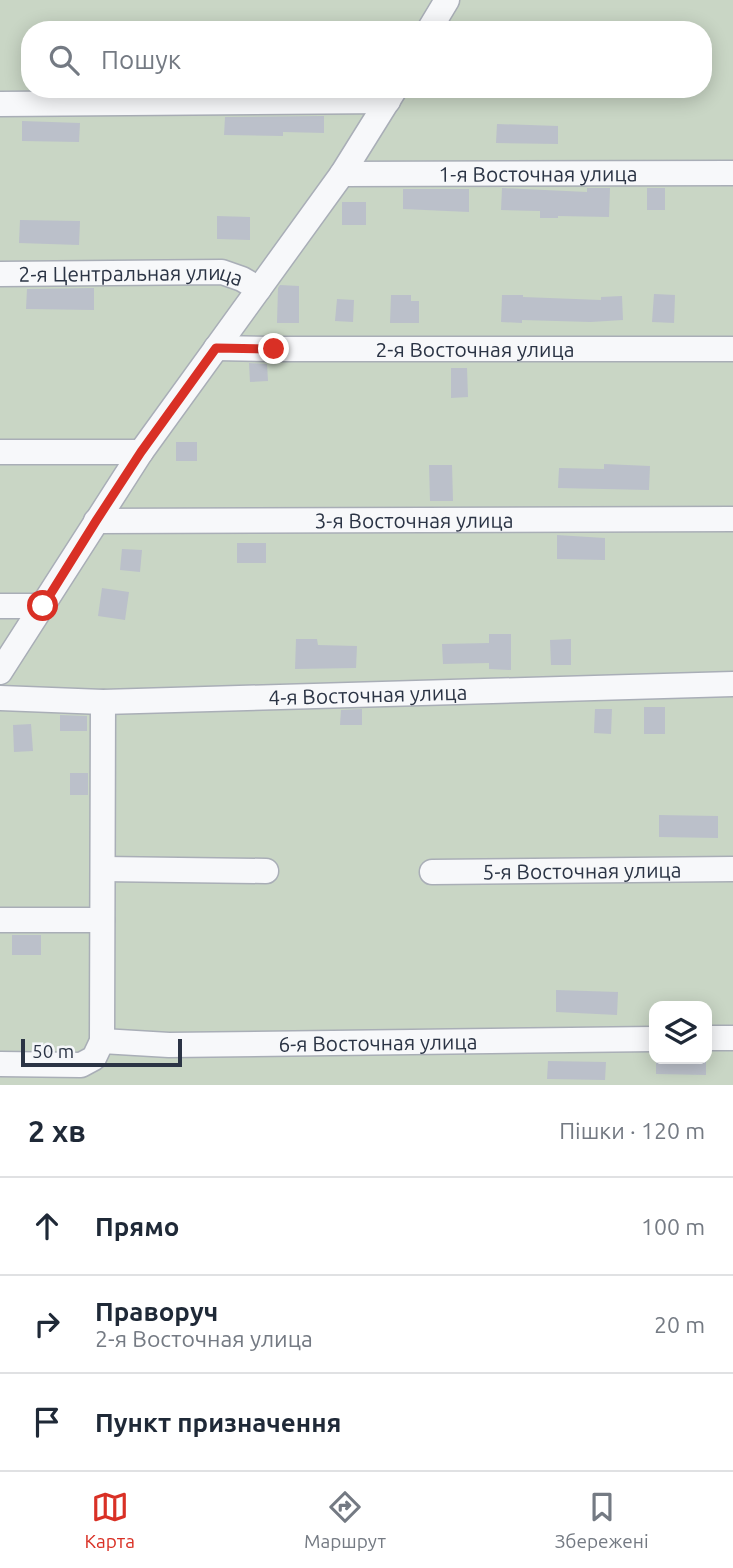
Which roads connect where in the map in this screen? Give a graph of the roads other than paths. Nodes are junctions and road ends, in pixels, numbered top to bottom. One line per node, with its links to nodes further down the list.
1 (447, 0): 2 (street)
2 (434, 21)
3 (261, 98): 5 (street)
4 (389, 98): 7 (street)
5 (0, 104)
6 (733, 173): 7 (street, 1-я Восточная улица)
7 (342, 174): 9 (street)
8 (0, 274): 9 (street, 2-я Центральная улица)
9 (259, 289): 10 (street)
10 (216, 348): 11 (street, 2-я Восточная улица); 13 (street)
11 (733, 349)
12 (0, 452): 13 (street)
13 (141, 452): 15 (street)
14 (733, 519): 15 (street, 3-я Восточная улица)
15 (96, 521): 17 (street)
16 (0, 606): 17 (street)
17 (43, 606): 18 (street)
18 (0, 672)
19 (733, 684): 21 (street, 4-я Восточная улица)
20 (0, 698): 21 (street, 4-я Восточная улица)
21 (103, 702): 22 (street)
22 (103, 869): 24 (street); 27 (street)
23 (733, 869): 25 (street, 5-я Восточная улица)
24 (266, 871)
25 (432, 872)
26 (0, 920): 27 (street)
27 (102, 920): 31 (street)
28 (712, 1038): 29 (street)
29 (733, 1038)
30 (649, 1039): 31 (street, 6-я Восточная улица)
31 (102, 1041): 32 (street)
32 (0, 1064)

